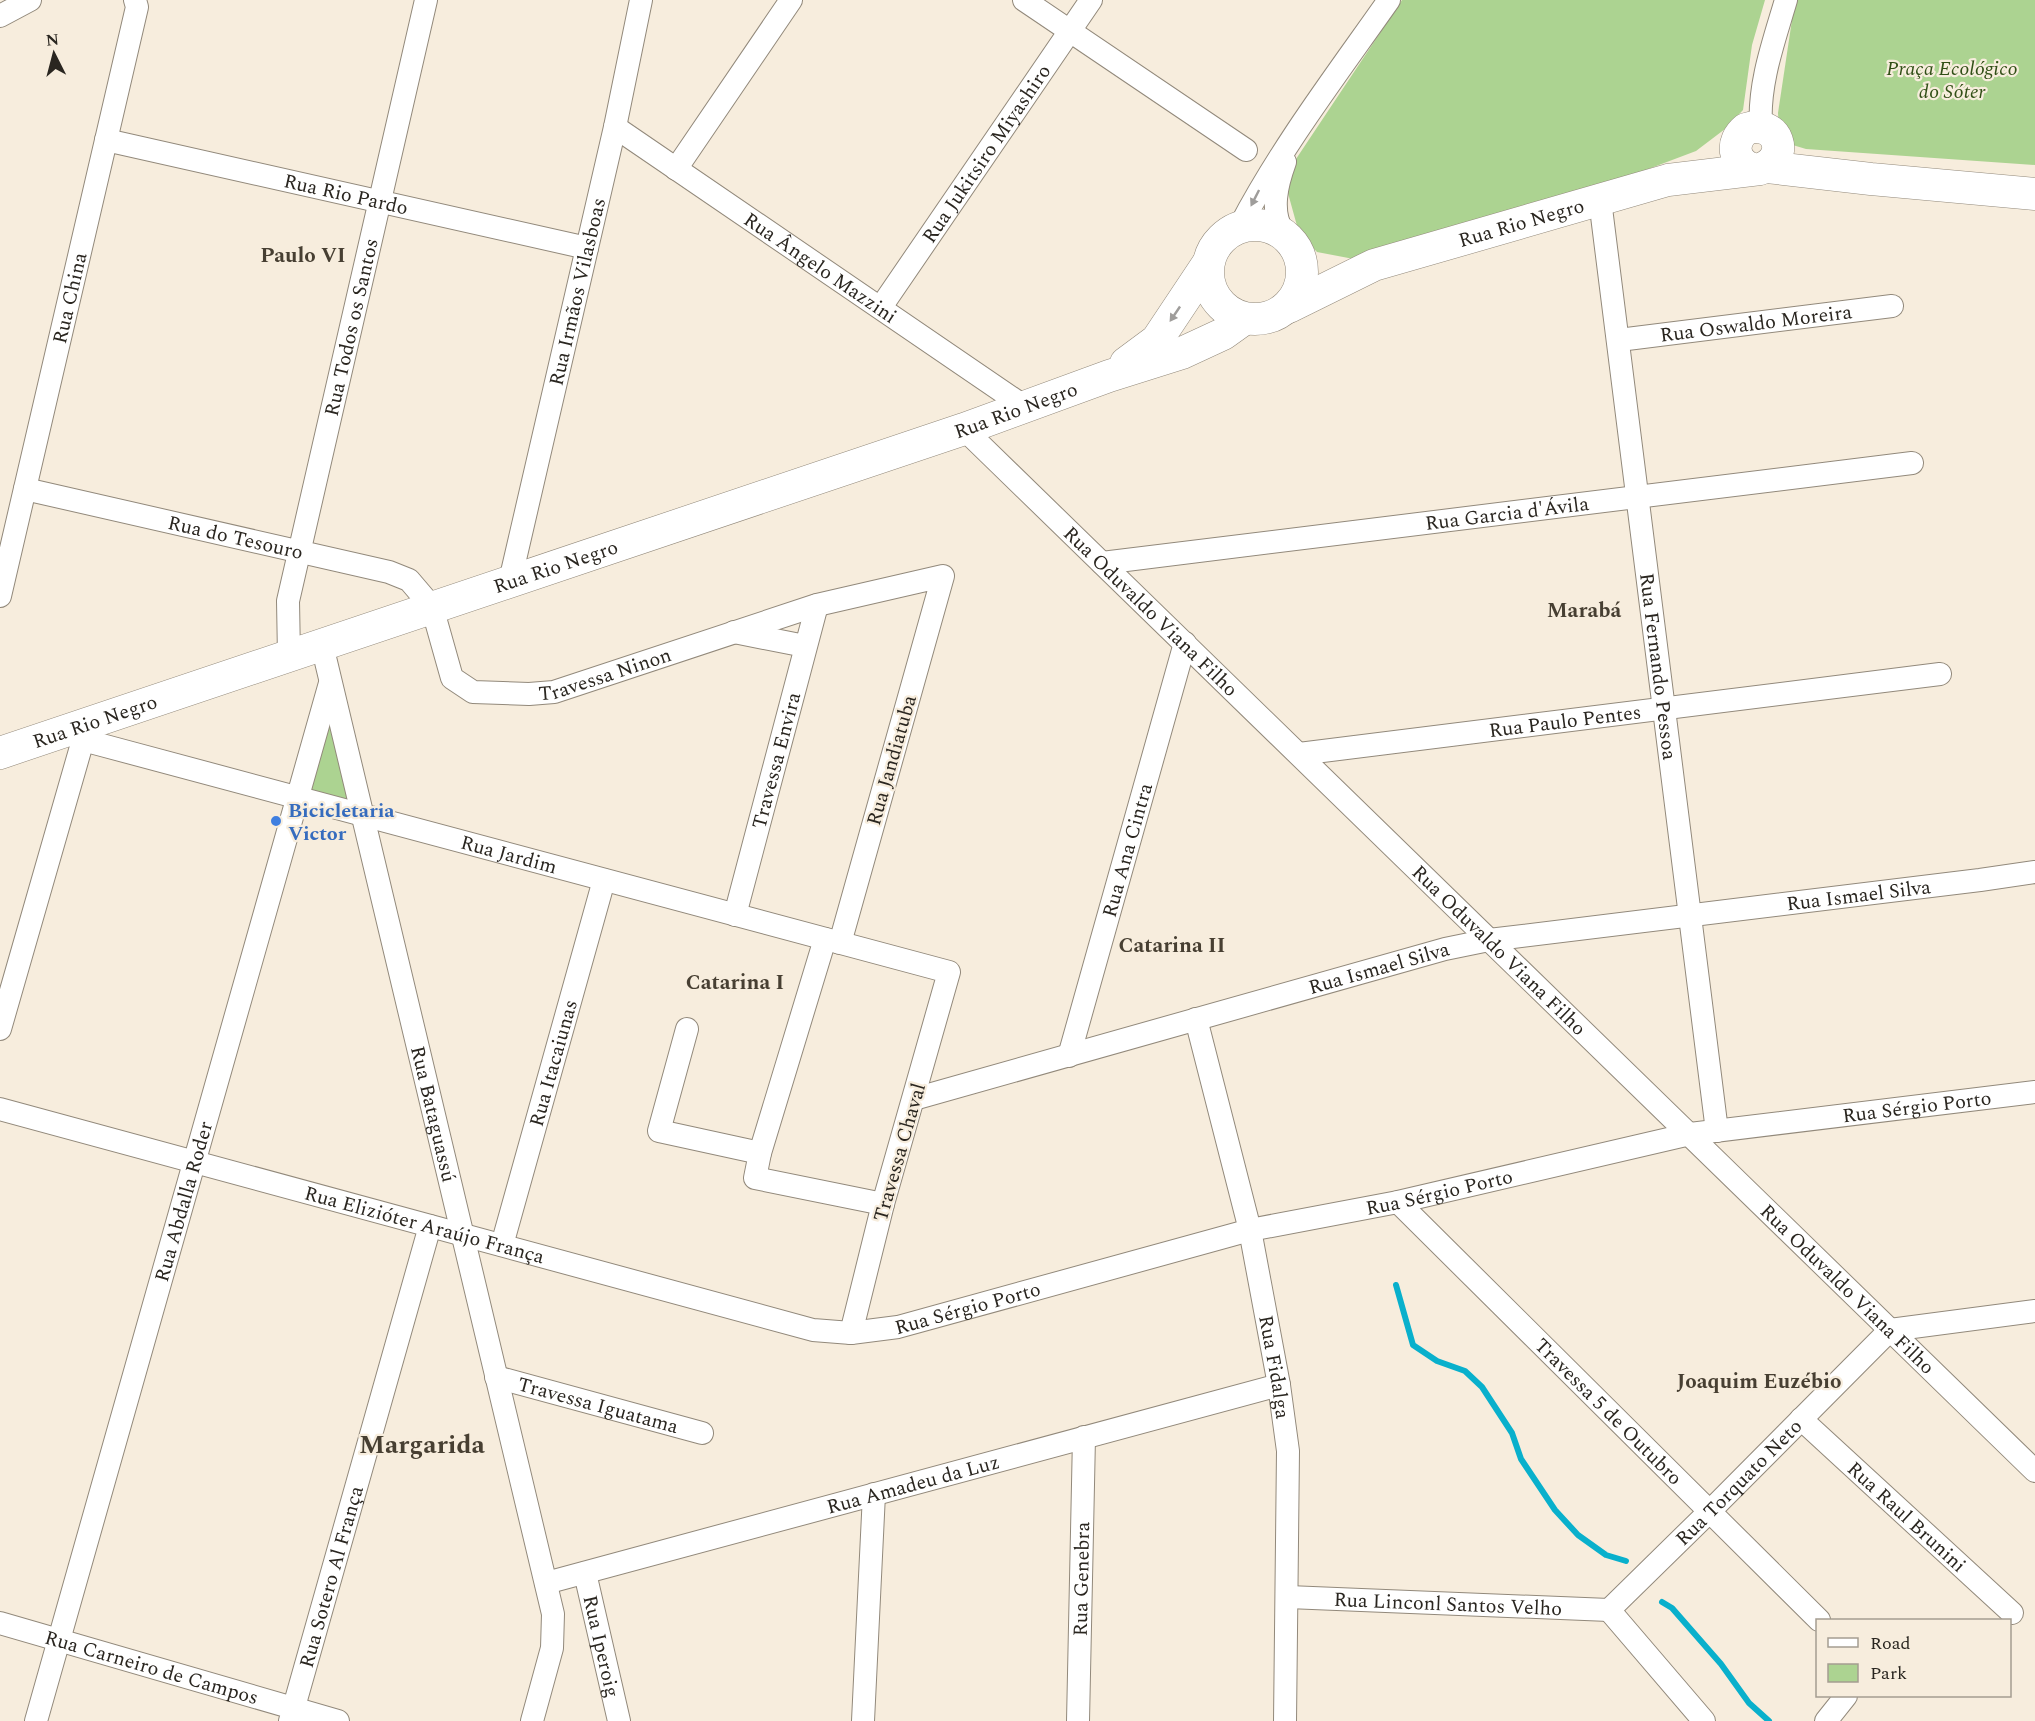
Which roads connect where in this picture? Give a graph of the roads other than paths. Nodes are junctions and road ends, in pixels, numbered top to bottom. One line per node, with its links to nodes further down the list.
1 (30, 0): 10 (street)
2 (135, 0): 14 (street, Rua China)
3 (426, 0): 21 (street, Rua Todos os Santos)
4 (641, 0): 12 (street, Rua Irmãos Vilasboas)
5 (791, 0): 17 (street)
6 (1024, 0): 11 (street)
7 (1091, 0): 11 (street, Rua Jukitsiro Miyashiro)
8 (1389, 0): 13 (street)
9 (1786, 0): 16 (street)
10 (0, 16)
11 (1070, 31): 15 (street); 28 (street, Rua Jukitsiro Miyashiro)
12 (615, 127): 17 (street, Rua Ângelo Mazzini); 24 (street, Rua Irmãos Vilasboas)
13 (1294, 135): 22 (street, one-way to 22); 23 (street)
14 (105, 140): 21 (street, Rua Rio Pardo); 36 (street, Rua China)
15 (1246, 150)
16 (1759, 150): 18 (main road); 19 (main road); 20 (main road, Rua Rio Negro)
17 (676, 169): 28 (street, Rua Ângelo Mazzini)
18 (2035, 175)
19 (2035, 194)
20 (1600, 200): 25 (main road, Rua Rio Negro); 31 (street, Rua Fernando Pessoa)
21 (380, 201): 24 (street, Rua Rio Pardo); 38 (street, Rua Todos os Santos)
22 (1240, 226): 23 (main road); 26 (main road)
23 (1290, 240): 25 (main road, Rua Rio Negro); 29 (main road)
24 (587, 248): 41 (street, Rua Irmãos Vilasboas)
25 (1374, 265): 29 (main road, Rua Rio Negro)
26 (1207, 266): 30 (main road); 32 (main road, Rua Rio Negro, one-way to 32)
27 (1892, 306): 31 (street, Rua Oswaldo Moreira)
28 (881, 307): 33 (street, Rua Ângelo Mazzini)
29 (1289, 307): 30 (main road)
30 (1244, 319): 32 (main road, Rua Rio Negro)
31 (1619, 340): 37 (street, Rua Fernando Pessoa)
32 (1109, 376): 33 (main road, Rua Rio Negro)
33 (1025, 407): 34 (main road, Rua Rio Negro)
34 (964, 429): 39 (street, Rua Oduvaldo Viana Filho); 41 (main road, Rua Rio Negro)
35 (1912, 463): 37 (street, Rua Garcia d'Ávila)
36 (25, 489): 38 (street, Rua do Tesouro); 42 (street, Rua China)
37 (1638, 497): 39 (street, Rua Garcia d'Ávila); 52 (street, Rua Fernando Pessoa)
38 (299, 551): 44 (street, Rua do Tesouro); 49 (street, Rua Todos os Santos)
39 (1102, 563): 46 (street, Rua Oduvaldo Viana Filho)
40 (943, 576): 43 (street, Travessa Ninon); 63 (street, Rua Jandiatuba)
41 (510, 581): 44 (main road, Rua Rio Negro)
42 (0, 596)
43 (817, 605): 45 (street, Travessa Ninon); 48 (street, Travessa Envira)
44 (432, 607): 45 (street, Travessa Ninon); 47 (main road, Rua Rio Negro)
45 (732, 632): 48 (street, Travessa Ninon)
46 (1185, 643): 55 (street, Rua Oduvaldo Viana Filho); 68 (street, Rua Ana Cintra)
47 (322, 645): 49 (main road, Rua Rio Negro); 51 (street, Rua Bataguassú)
48 (805, 646): 60 (street, Travessa Envira)
49 (289, 656): 53 (main road, Rua Rio Negro)
50 (1940, 674): 52 (street, Rua Paulo Pentes)
51 (330, 681): 56 (street, Rua Abdalla Roder); 57 (street, Rua Bataguassú)
52 (1665, 708): 55 (street, Rua Paulo Pentes); 61 (street, Rua Fernando Pessoa)
53 (81, 733): 54 (main road, Rua Rio Negro); 56 (street, Rua Jardim); 66 (street)
54 (0, 753)
55 (1299, 754): 62 (street, Rua Oduvaldo Viana Filho)
56 (297, 798): 57 (street, Rua Jardim); 75 (street, Rua Abdalla Roder)
57 (362, 815): 59 (street, Rua Jardim); 80 (street, Rua Bataguassú)
58 (2035, 872): 61 (street, Rua Ismael Silva)
59 (604, 880): 60 (street, Rua Jardim); 81 (street, Rua Itacaiunas)
60 (735, 915): 63 (street, Rua Jardim)
61 (1690, 915): 62 (street, Rua Ismael Silva); 72 (street, Rua Fernando Pessoa)
62 (1490, 940): 65 (street, Rua Ismael Silva); 73 (street, Rua Oduvaldo Viana Filho)
63 (832, 941): 64 (street, Rua Jardim); 74 (street, Rua Jandiatuba)
64 (949, 972): 70 (street, Travessa Chaval)
65 (1196, 1019): 68 (street, Rua Ismael Silva); 79 (street, Rua Fidalga)
66 (0, 1029)
67 (687, 1029): 74 (street)
68 (1069, 1056): 70 (street, Rua Ismael Silva)
69 (2035, 1092): 72 (street, Rua Sérgio Porto)
70 (914, 1100): 77 (street, Travessa Chaval)
71 (0, 1108): 75 (street, Rua Elizióter Araújo França)
72 (1717, 1131): 73 (street, Rua Sérgio Porto)
73 (1690, 1134): 76 (street, Rua Sérgio Porto); 83 (street, Rua Oduvaldo Viana Filho)
74 (760, 1153): 77 (street, Rua Jandiatuba)
75 (195, 1162): 78 (street, Rua Elizióter Araújo França); 100 (street, Rua Abdalla Roder)
76 (1398, 1202): 79 (street, Rua Sérgio Porto); 92 (street, Travessa 5 de Outubro)
77 (883, 1204): 84 (street, Travessa Chaval)
78 (430, 1226): 80 (street, Rua Elizióter Araújo França); 102 (street, Rua Sotero Al França)
79 (1250, 1230): 84 (street, Rua Sérgio Porto); 86 (street, Rua Fidalga)
80 (462, 1235): 81 (street, Rua Elizióter Araújo França); 85 (street, Rua Bataguassú)
81 (502, 1245): 84 (street, Rua Elizióter Araújo França)
82 (2035, 1311): 83 (street)
83 (1890, 1330): 87 (street, Rua Torquato Neto); 90 (street, Rua Oduvaldo Viana Filho)
84 (851, 1332)
85 (496, 1377): 88 (street, Travessa Iguatama); 94 (street, Rua Bataguassú)
86 (1279, 1385): 89 (street, Rua Amadeu da Luz); 95 (street, Rua Fidalga)
87 (1801, 1419): 92 (street, Rua Torquato Neto); 97 (street, Rua Raul Brunini)
88 (702, 1433)
89 (1084, 1437): 91 (street, Rua Amadeu da Luz); 108 (street, Rua Genebra)
90 (2035, 1470)
91 (874, 1494): 93 (street, Rua Amadeu da Luz); 107 (street)
92 (1710, 1511): 96 (street, Rua Torquato Neto); 98 (street, Travessa 5 de Outubro)
93 (585, 1572): 94 (street, Rua Amadeu da Luz); 106 (street, Rua Iperoig)
94 (546, 1583): 105 (street, Rua Bataguassú)
95 (1288, 1597): 96 (street, Rua Linconl Santos Velho); 109 (street, Rua Fidalga)
96 (1609, 1610): 110 (street)
97 (2012, 1613)
98 (1817, 1619)
99 (0, 1623): 100 (street, Rua Carneiro de Campos)
100 (59, 1640): 102 (street, Rua Carneiro de Campos); 103 (street, Rua Abdalla Roder)
101 (1844, 1697): 111 (street)
102 (293, 1714): 104 (street, Rua Carneiro de Campos)
103 (36, 1721)
104 (338, 1721)
105 (532, 1721)
106 (619, 1721)
107 (863, 1721)
108 (1078, 1721)
109 (1285, 1721)
110 (1704, 1721)
111 (1826, 1721)

